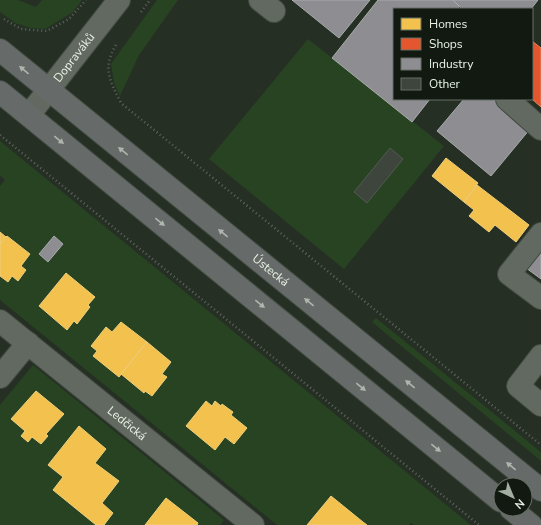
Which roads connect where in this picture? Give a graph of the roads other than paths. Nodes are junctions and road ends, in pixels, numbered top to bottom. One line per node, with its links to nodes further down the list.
1 (119, 0): 3 (street, Dopraváků)
2 (0, 50): 3 (main road, Ústecká, one-way to 2)
3 (48, 90): 6 (street, Dopraváků); 15 (main road, Ústecká, one-way to 3)
4 (0, 92): 6 (main road)
5 (508, 100): 7 (street)
6 (29, 115): 16 (main road, one-way to 16)
7 (541, 129)
8 (541, 234): 9 (street)
9 (541, 298)
10 (0, 321): 11 (street, Ledčická)
11 (28, 343): 13 (street); 18 (street, Ledčická)
12 (541, 356): 14 (street)
13 (0, 377)
14 (541, 405)
15 (541, 490)
16 (493, 494)
17 (521, 517): 19 (main road)
18 (246, 523)
19 (531, 525)

